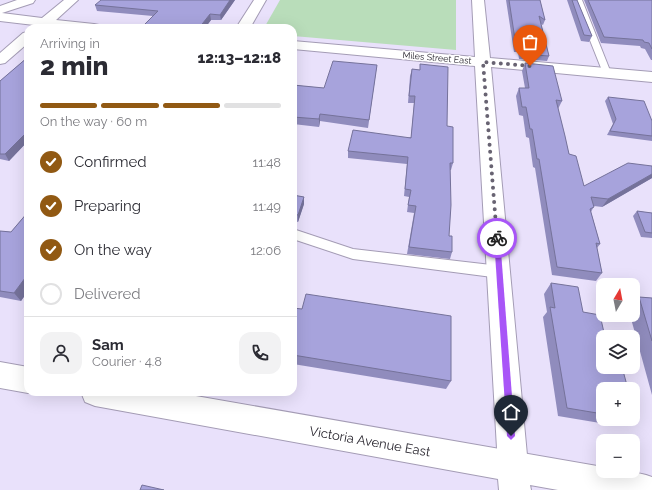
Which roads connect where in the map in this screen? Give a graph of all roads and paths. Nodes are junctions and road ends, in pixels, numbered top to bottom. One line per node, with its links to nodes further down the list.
1 (29, 0): 6 (street)
2 (72, 0): 9 (street)
3 (260, 0): 10 (street)
4 (478, 0): 14 (street)
5 (578, 0): 15 (lane)
6 (0, 10)
7 (0, 18): 8 (street)
8 (31, 24)
9 (43, 24)
10 (245, 24)
11 (24, 39): 13 (street)
12 (297, 45): 14 (street, Miles Street East)
13 (0, 60)
14 (483, 62): 15 (street, Miles Street East); 18 (street)
15 (607, 73): 16 (street, Miles Street East)
16 (652, 77)
17 (297, 235): 18 (lane)
18 (500, 272): 22 (street)
19 (0, 375): 20 (street)
20 (24, 378)
21 (114, 396): 22 (street, Victoria Avenue East)
22 (514, 478): 23 (street, Victoria Avenue East)
23 (645, 490)

